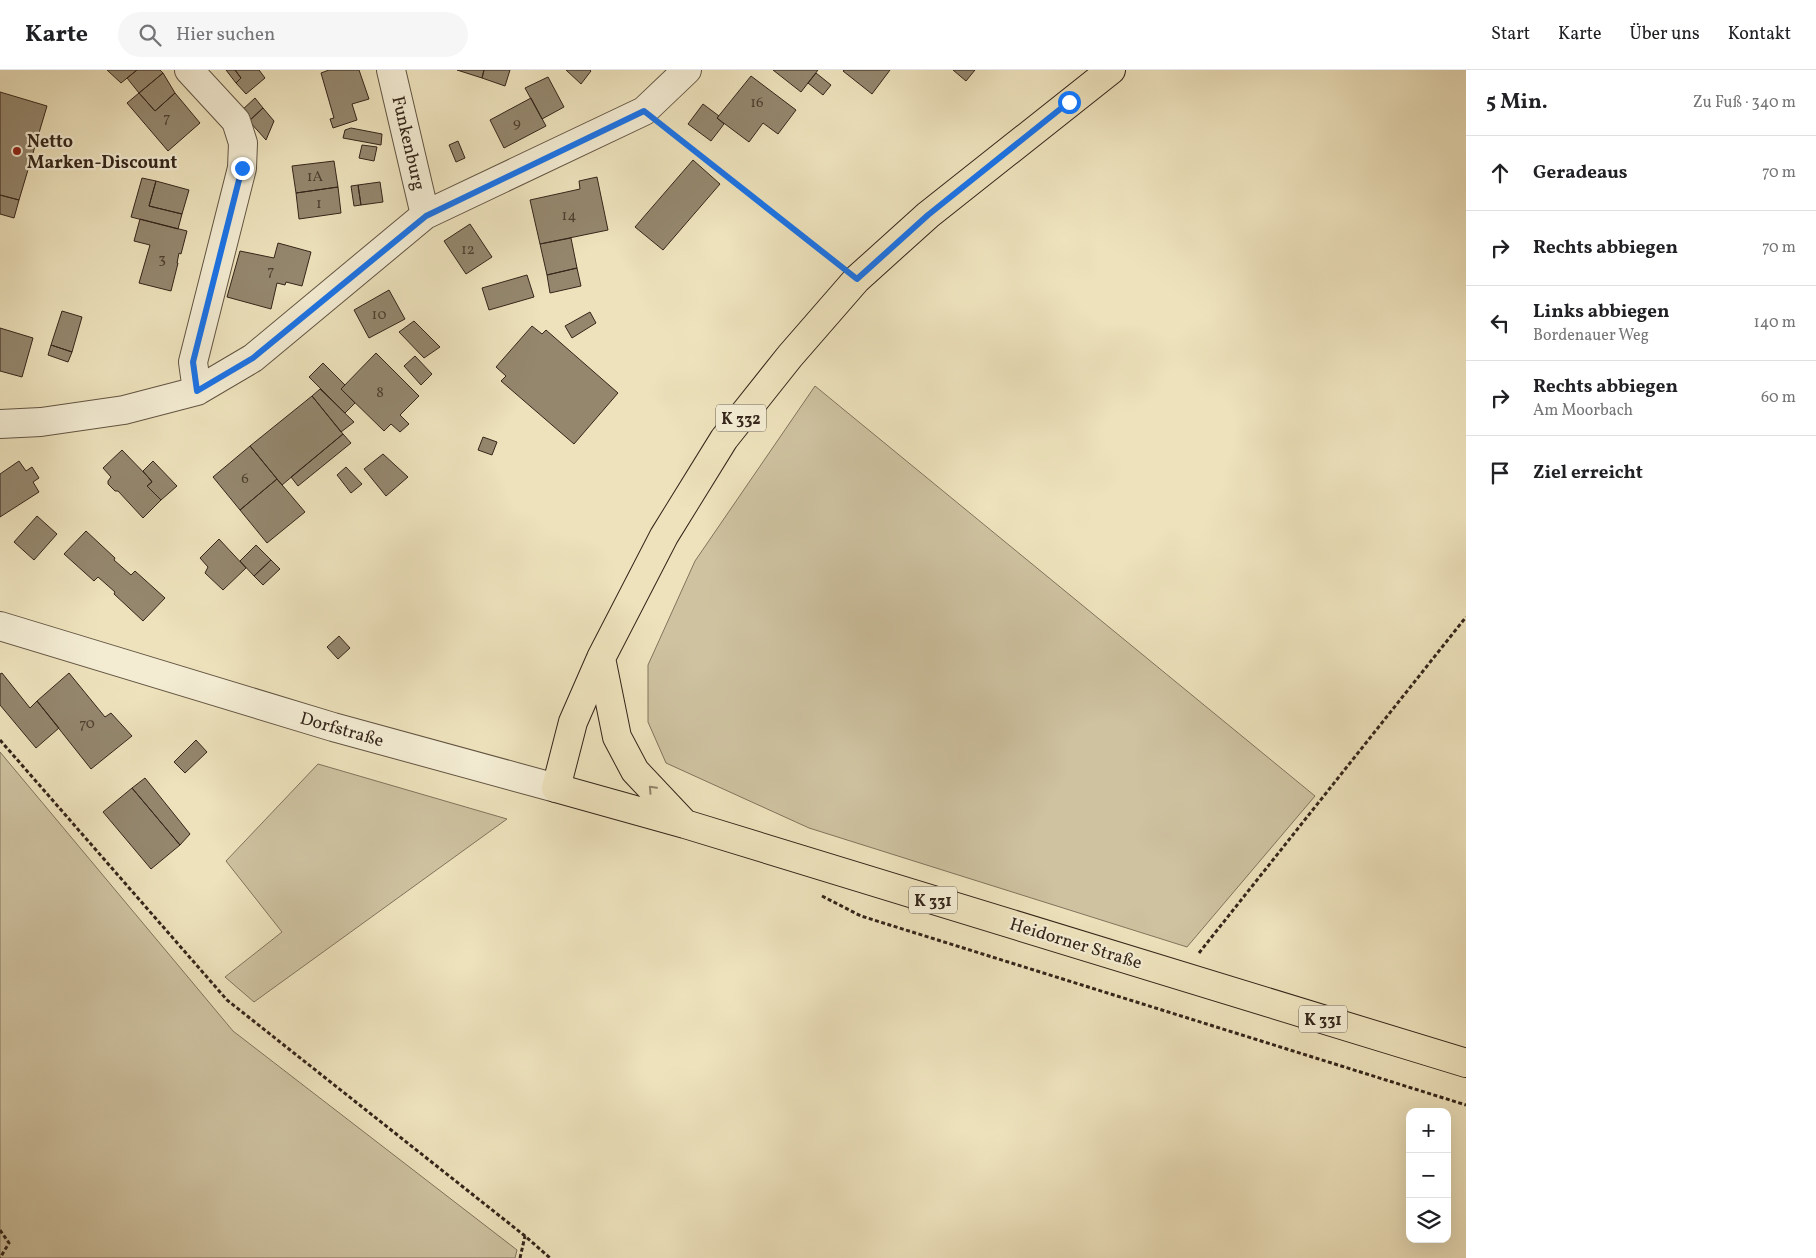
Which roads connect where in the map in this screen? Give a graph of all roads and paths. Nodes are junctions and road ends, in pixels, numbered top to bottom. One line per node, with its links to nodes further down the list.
1 (189, 70): 8 (street)
2 (391, 70): 6 (street, Funkenburg)
3 (687, 70): 5 (street)
4 (1111, 70): 7 (main road, K 332)
5 (644, 111): 6 (street); 7 (path)
6 (426, 216): 8 (street)
7 (857, 279): 12 (main road, K 332)
8 (197, 391): 9 (street)
9 (0, 424)
10 (1466, 617): 17 (path)
11 (0, 626): 14 (street, Dorfstraße / K 331)
12 (601, 658): 14 (main road, K 332); 15 (main road, one-way to 12)
13 (0, 740): 21 (path)
14 (556, 788): 15 (main road, Dorfstraße / K 331)
15 (686, 824): 17 (main road, Heidorner Straße / K 331)
16 (822, 896): 19 (path)
17 (1181, 975): 18 (main road, Heidorner Straße / K 331)
18 (1466, 1063)
19 (1466, 1105)
20 (0, 1230): 22 (path)
21 (525, 1236): 23 (path); 24 (path)
22 (0, 1258)
23 (520, 1258)
24 (550, 1258)

